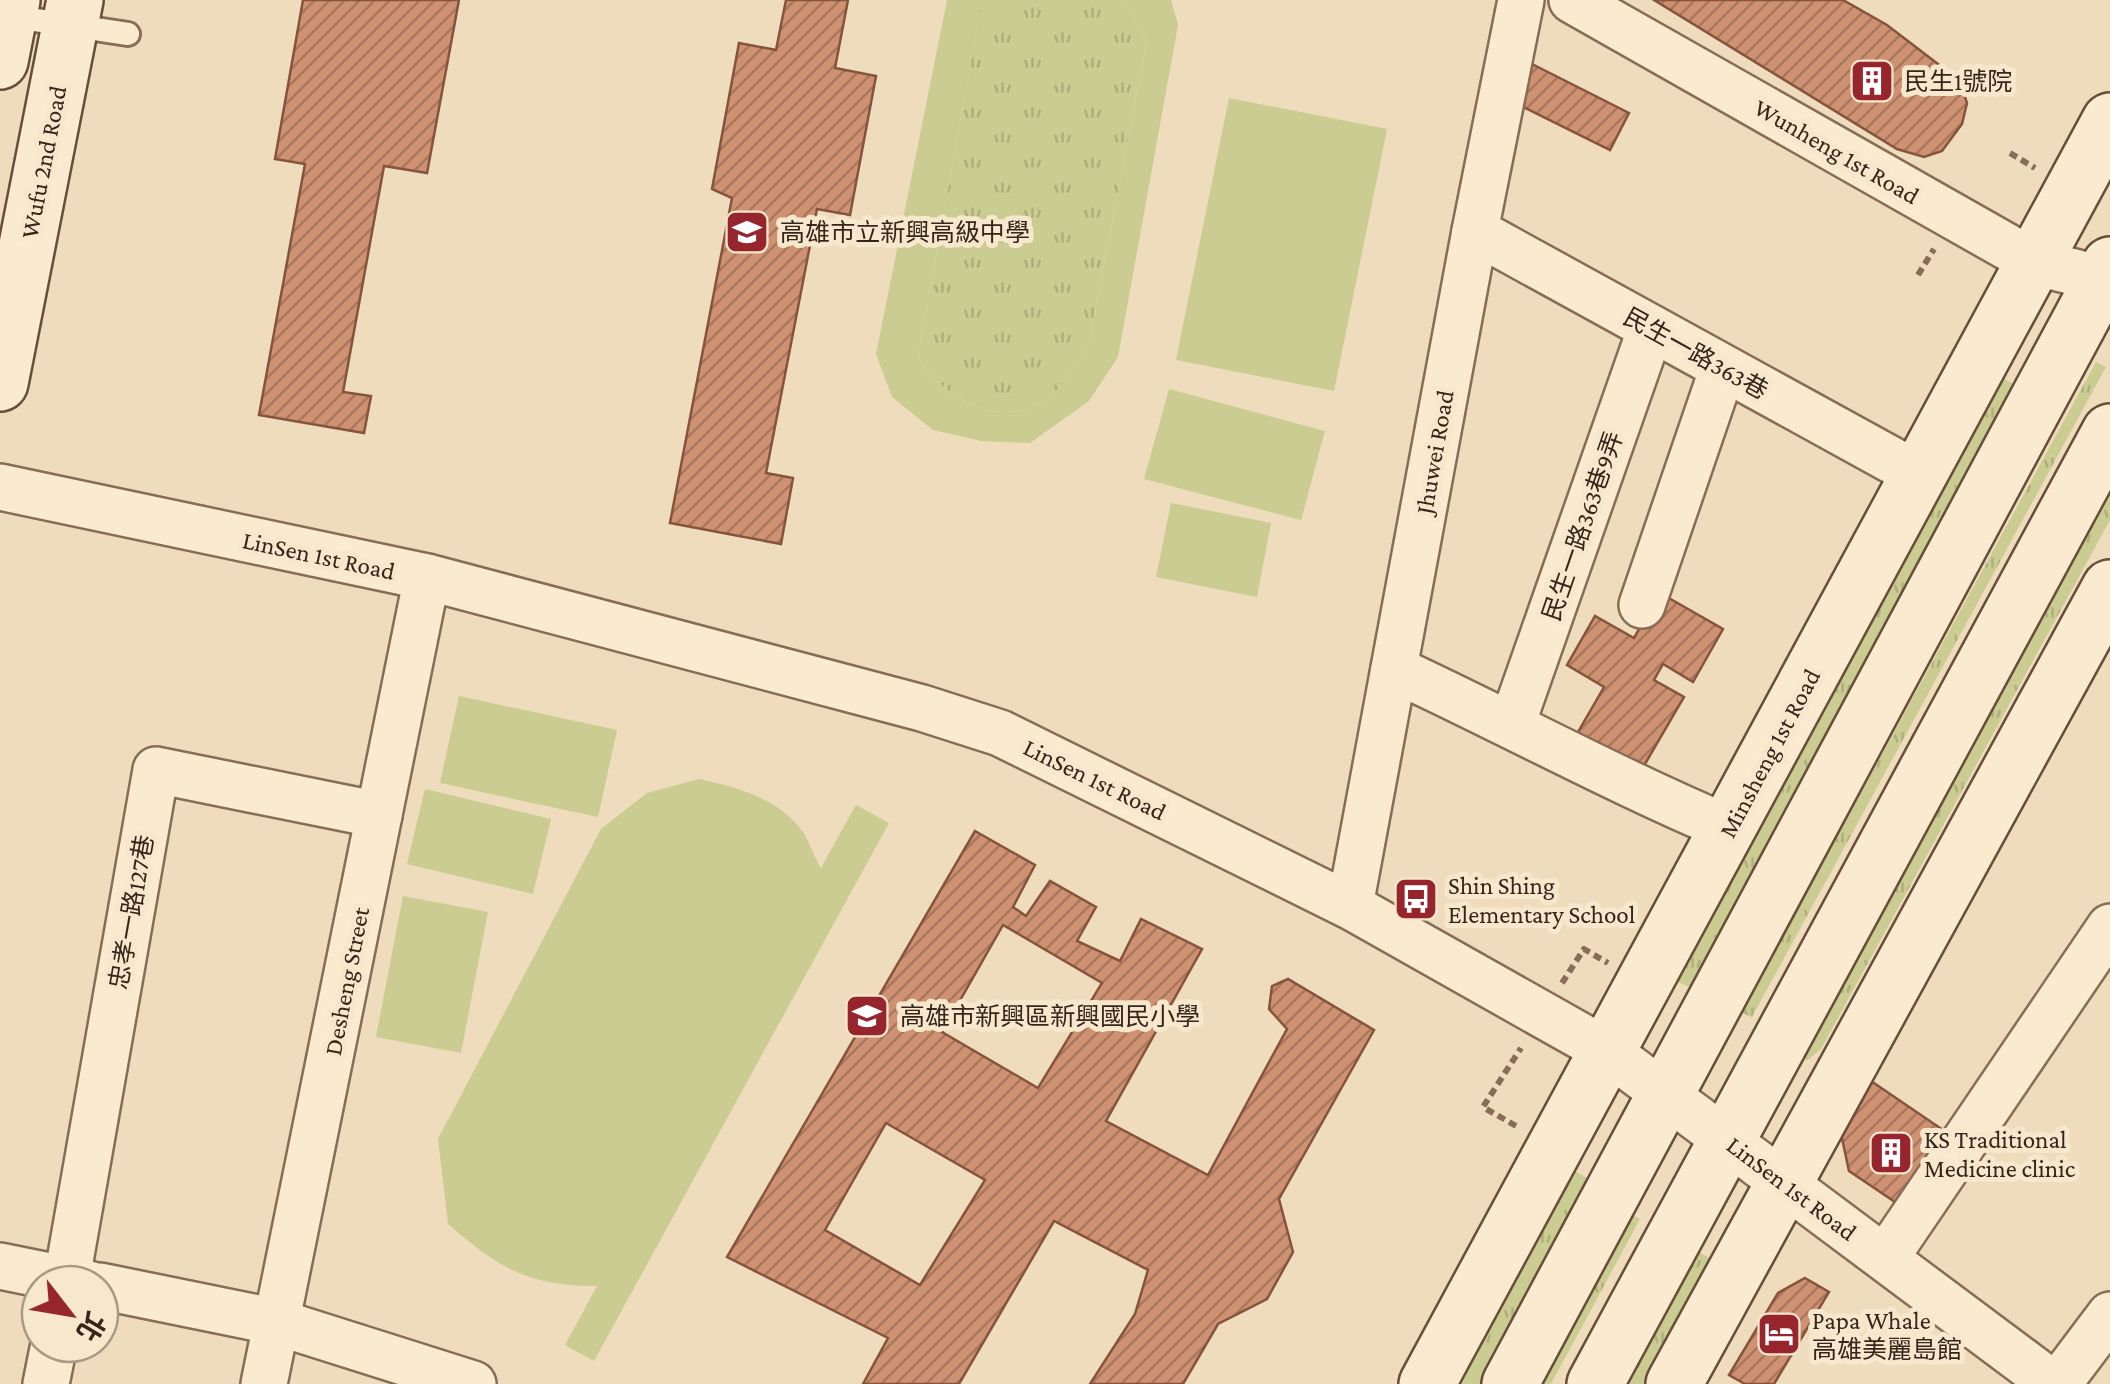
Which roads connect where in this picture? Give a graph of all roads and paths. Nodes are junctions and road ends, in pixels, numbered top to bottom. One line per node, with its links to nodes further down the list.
1 (1521, 0): 7 (street, Jhuwei Road)
2 (1572, 0): 8 (street, Wunheng 1st Road)
3 (72, 13): 4 (lane); 5 (lane); 12 (street, Wufu 2nd Road)
4 (7, 25)
5 (128, 34)
6 (2110, 121): 8 (street, Minsheng 1st Road)
7 (1475, 231): 10 (street, 民生一路363巷); 19 (street, Jhuwei Road)
8 (2034, 262): 9 (street, Wunheng 1st Road); 14 (street, Minsheng 1st Road)
9 (2108, 275): 26 (street)
10 (1651, 328): 11 (street, 民生一路363巷); 20 (street, 民生一路363巷9弄)
11 (1724, 368): 14 (street, 民生一路363巷); 18 (street)
12 (0, 383)
13 (2110, 432): 27 (street)
14 (1917, 474): 22 (street, Minsheng 1st Road)
15 (0, 487): 16 (street, LinSen 1st Road)
16 (427, 578): 21 (street, Desheng Street); 23 (street, LinSen 1st Road)
17 (2110, 588): 28 (street)
18 (1642, 606)
19 (1394, 670): 20 (street); 23 (street, Jhuwei Road)
20 (1512, 724): 22 (street)
21 (379, 815): 30 (street, 忠孝一路127巷); 33 (street, Desheng Street)
22 (1730, 829): 25 (street, Minsheng 1st Road)
23 (1350, 906): 25 (street, LinSen 1st Road)
24 (2110, 928): 29 (street)
25 (1607, 1051): 26 (street, LinSen 1st Road); 36 (street, Minsheng 1st Road)
26 (1664, 1094): 27 (street, LinSen 1st Road); 37 (street)
27 (1728, 1139): 28 (street, LinSen 1st Road); 38 (street)
28 (1784, 1181): 29 (street, LinSen 1st Road); 39 (street)
29 (1886, 1257): 40 (street, LinSen 1st Road)
30 (83, 1264)
31 (120, 1292): 33 (street)
32 (2110, 1316): 40 (street)
33 (277, 1322): 34 (street); 35 (street, Desheng Street)
34 (469, 1383)
35 (264, 1384)
36 (1427, 1384)
37 (1510, 1384)
38 (1595, 1384)
39 (1674, 1384)
40 (2055, 1384)

